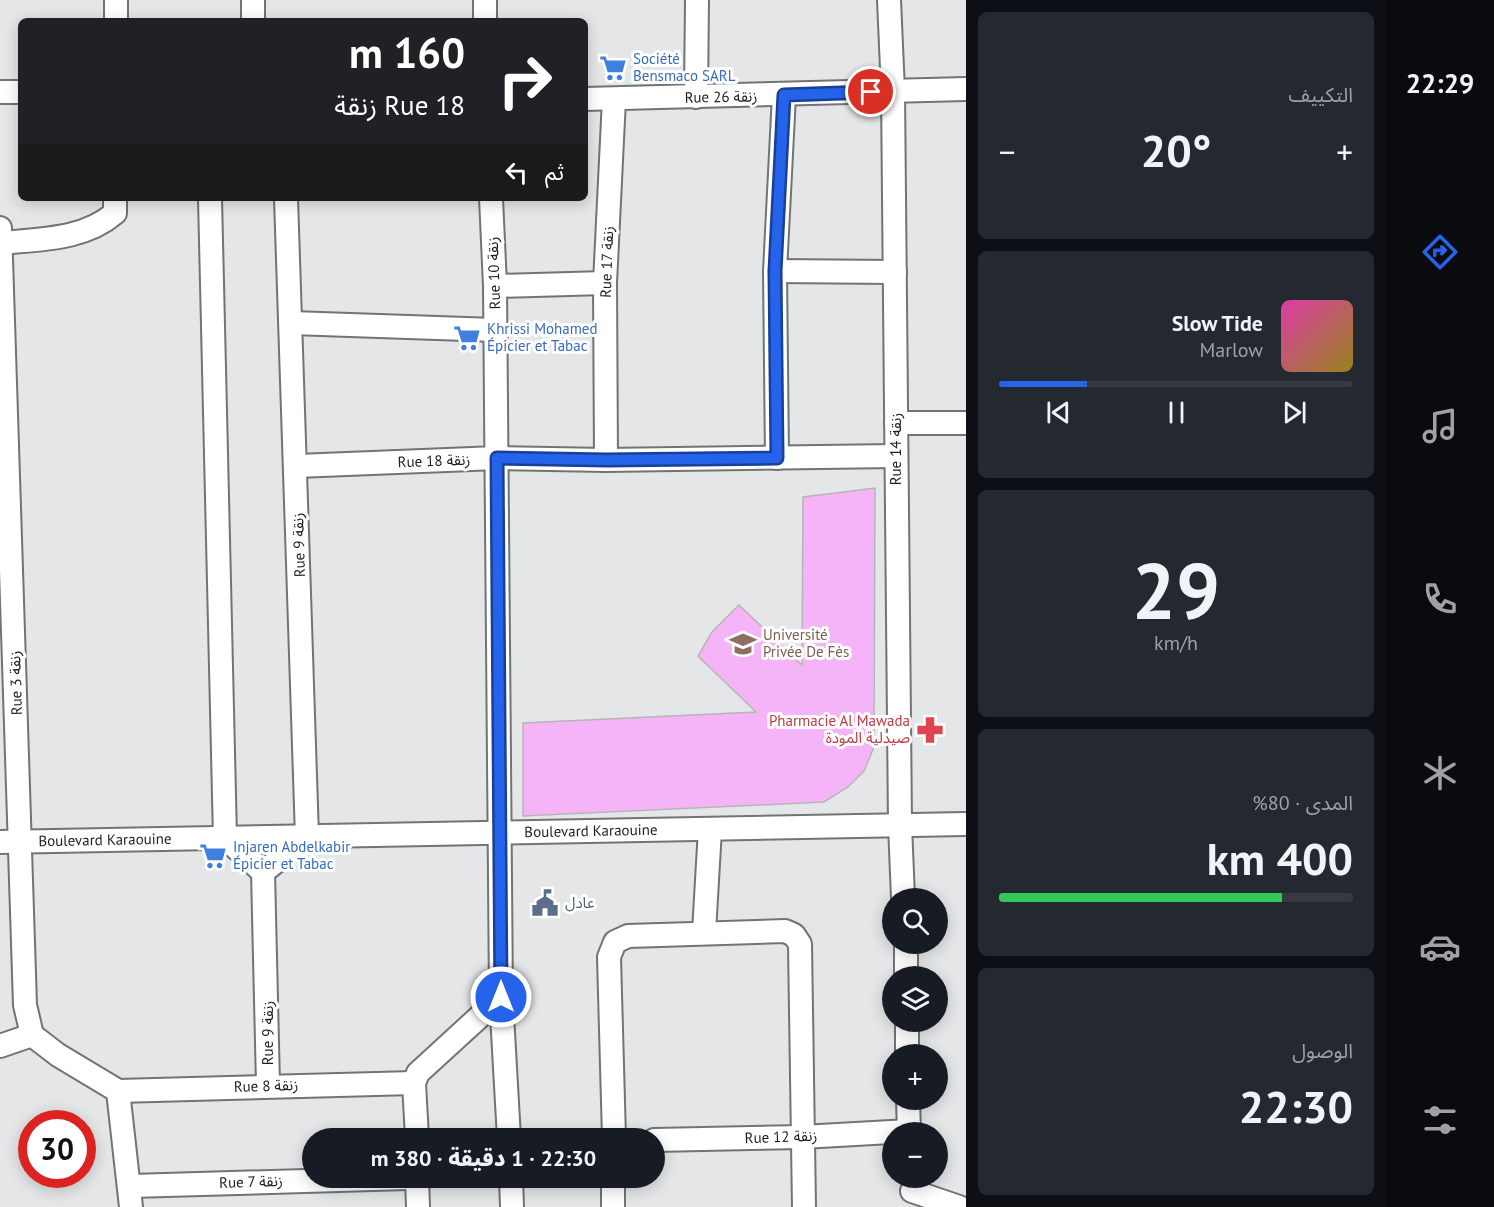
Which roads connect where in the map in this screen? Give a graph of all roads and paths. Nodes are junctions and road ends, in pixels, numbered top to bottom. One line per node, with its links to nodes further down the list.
1 (116, 0): 6 (street)
2 (253, 0): 7 (street)
3 (485, 0): 8 (street)
4 (697, 0): 14 (street)
5 (889, 0): 10 (street, Rue 14 زنقة)
6 (116, 18)
7 (253, 18)
8 (485, 18)
9 (966, 89): 10 (street, Rue 26 زنقة)
10 (893, 91): 13 (street, Rue 26 زنقة); 24 (street, Rue 14 زنقة)
11 (0, 92): 12 (street)
12 (18, 92)
13 (784, 95): 14 (street, Rue 26 زنقة); 23 (street)
14 (696, 97): 16 (street, Rue 26 زنقة)
15 (588, 99): 16 (street, Rue 26 زنقة)
16 (614, 99): 25 (street, Rue 17 زنقة)
17 (115, 201): 22 (street)
18 (210, 201): 41 (street)
19 (286, 201): 27 (street, Rue 9 زنقة)
20 (491, 201): 26 (street, Rue 10 زنقة)
21 (0, 228): 22 (street, Rue 3 زنقة)
22 (1, 243): 42 (street, Rue 3 زنقة)
23 (775, 271): 24 (street); 33 (street)
24 (895, 272): 29 (street, Rue 14 زنقة)
25 (605, 283): 26 (street); 34 (street, Rue 17 زنقة)
26 (495, 286): 28 (street, Rue 10 زنقة)
27 (292, 323): 28 (street); 35 (street, Rue 9 زنقة)
28 (495, 330): 32 (street, Rue 10 زنقة)
29 (896, 423): 30 (street); 31 (street, Rue 14 زنقة)
30 (966, 423)
31 (896, 456): 33 (street, Rue 18 زنقة); 37 (street, Rue 14 زنقة)
32 (497, 458): 34 (street, Rue 18 زنقة); 35 (street, Rue 18 زنقة); 39 (street, Rue 10 زنقة)
33 (777, 458): 34 (street, Rue 18 زنقة)
34 (606, 460)
35 (297, 466): 40 (street, Rue 9 زنقة)
36 (966, 824): 37 (street, Boulevard Karaouine)
37 (900, 825): 38 (street, Boulevard Karaouine); 44 (street, Rue 14 زنقة)
38 (710, 829): 39 (street, Boulevard Karaouine); 45 (street)
39 (501, 834): 40 (street, Boulevard Karaouine); 46 (street, Rue 10 زنقة)
40 (307, 837): 41 (street, Boulevard Karaouine); 43 (street)
41 (225, 838): 42 (street, Boulevard Karaouine); 43 (street)
42 (11, 842): 47 (street, Rue 3 زنقة)
43 (263, 872): 50 (street, Rue 9 زنقة)
44 (903, 888)
45 (704, 932): 54 (street); 56 (street)
46 (501, 997): 49 (street); 53 (street, Rue 10 زنقة)
47 (32, 1035): 48 (street); 51 (street)
48 (0, 1046)
49 (414, 1083): 50 (street, Rue 8 زنقة); 52 (street)
50 (268, 1085): 51 (street, Rue 8 زنقة)
51 (118, 1091): 63 (street)
52 (416, 1128)
53 (508, 1128)
54 (614, 1128)
55 (882, 1133): 56 (street, Rue 12 زنقة)
56 (802, 1137): 57 (street, Rue 12 زنقة); 67 (street)
57 (665, 1140)
58 (302, 1185): 63 (street, Rue 7 زنقة)
59 (417, 1188): 64 (street)
60 (511, 1188): 65 (street)
61 (613, 1188): 66 (street)
62 (912, 1192): 68 (street)
63 (131, 1196)
64 (418, 1207)
65 (512, 1207)
66 (613, 1207)
67 (804, 1207)
68 (958, 1207)

